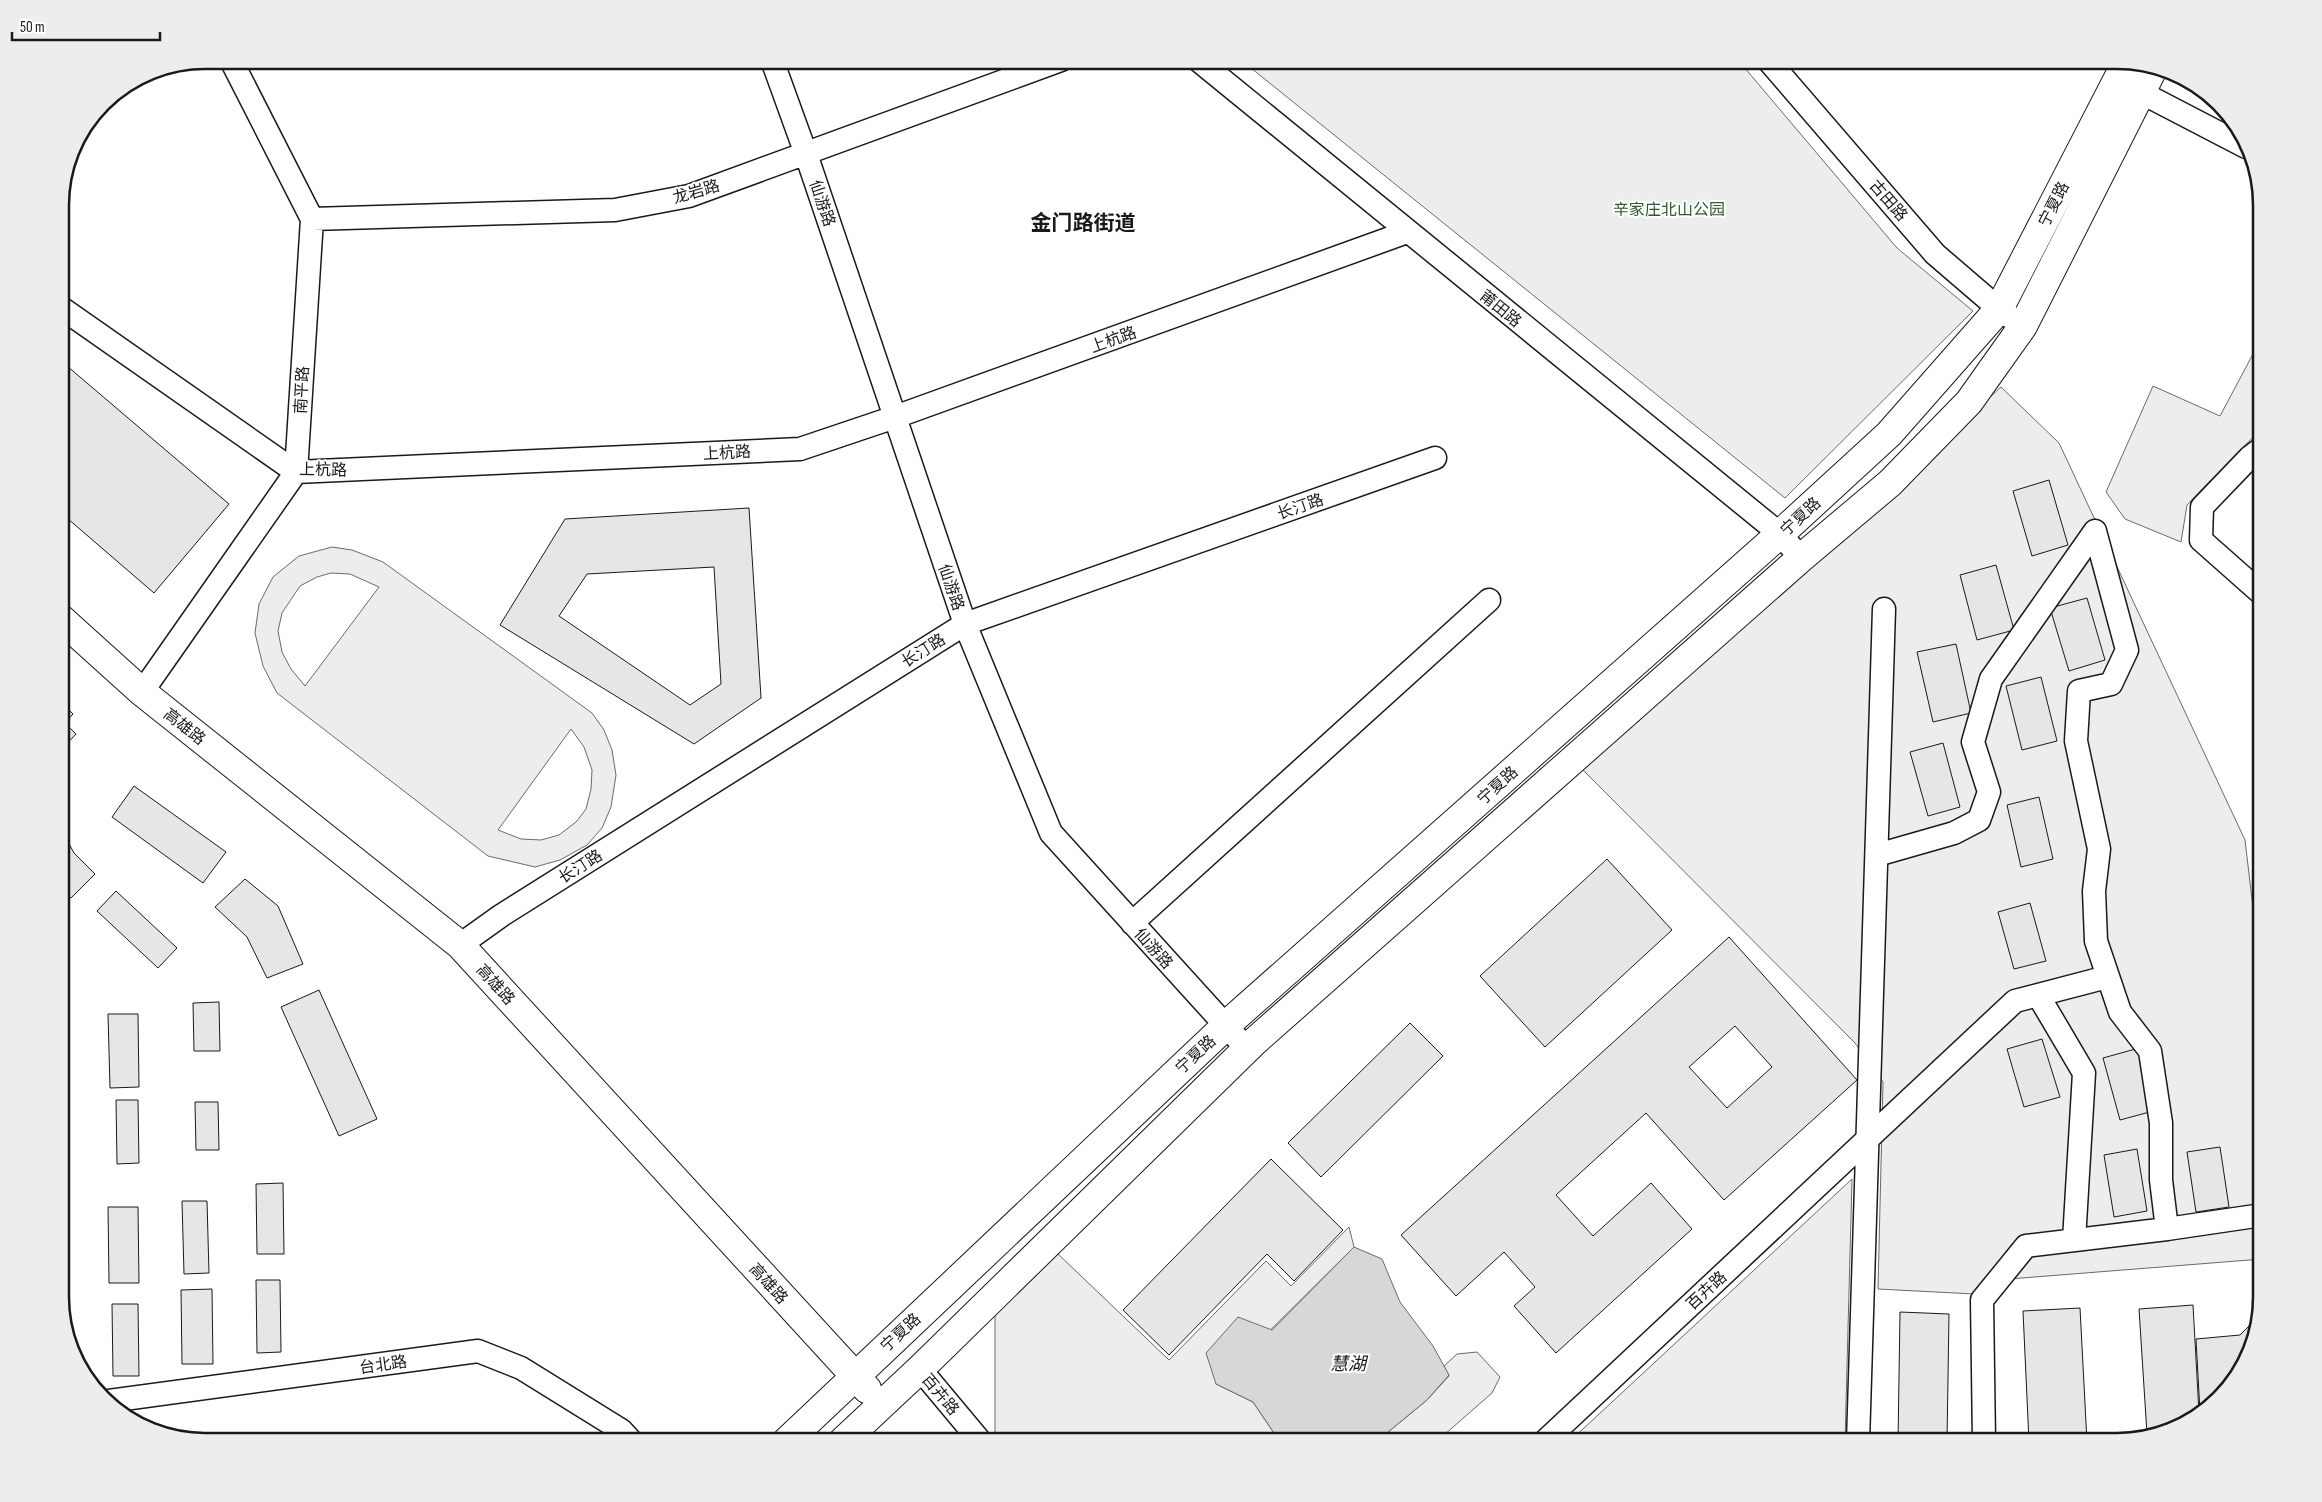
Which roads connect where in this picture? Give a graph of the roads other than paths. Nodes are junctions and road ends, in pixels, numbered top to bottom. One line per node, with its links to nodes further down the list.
1 (236, 69): 10 (street)
2 (775, 69): 9 (street, 仙游路)
3 (1036, 69): 9 (street, 龙岩路)
4 (1209, 69): 11 (street, 莆田路)
5 (1776, 69): 12 (street, 古田路)
6 (2123, 70): 7 (street); 12 (main road, 宁夏路)
7 (2147, 82): 8 (street); 14 (main road, 宁夏路)
8 (2237, 141)
9 (806, 154): 10 (street, 龙岩路); 15 (street, 仙游路)
10 (312, 219): 18 (street, 南平路)
11 (1408, 232): 15 (street, 上杭路); 19 (street, 莆田路)
12 (1999, 309): 14 (street, 古田路); 19 (main road, 宁夏路)
13 (69, 313): 18 (street, 上杭路)
14 (2024, 326): 20 (main road, 宁夏路)
15 (895, 417): 18 (street, 上杭路); 24 (street, 仙游路)
16 (2253, 455): 21 (street)
17 (1435, 458): 24 (street, 长汀路)
18 (296, 472): 26 (street)
19 (1780, 534): 20 (street, 莆田路); 32 (main road, 宁夏路)
20 (1801, 558): 33 (main road, 宁夏路)
21 (2253, 586)
22 (1489, 600): 28 (street)
23 (1884, 609): 27 (street)
24 (965, 624): 28 (street, 仙游路); 29 (street, 长汀路)
25 (69, 626): 26 (main road, 高雄路)
26 (142, 692): 29 (main road, 高雄路)
27 (1877, 855): 30 (street); 34 (street)
28 (1132, 923): 32 (street, 仙游路)
29 (460, 945): 39 (main road, 高雄路)
30 (2108, 977): 31 (street, 百卉路); 36 (street)
31 (2038, 995): 34 (street, 百卉路); 37 (street)
32 (1225, 1026): 33 (street, 仙游路); 39 (main road, 宁夏路)
33 (1247, 1049): 38 (main road, 宁夏路)
34 (1868, 1138): 46 (street, 百卉路); 47 (street)
35 (2253, 1216): 36 (street)
36 (2167, 1230): 37 (street)
37 (2074, 1240): 48 (street)
38 (920, 1369): 41 (main road, 宁夏路); 45 (street, 百卉路)
39 (854, 1376): 41 (main road, 高雄路); 43 (main road, 宁夏路)
40 (117, 1400): 42 (street, 台北路)
41 (882, 1403): 44 (main road, 宁夏路)
42 (624, 1433)
43 (795, 1433)
44 (851, 1433)
45 (973, 1433)
46 (1554, 1433)
47 (1858, 1433)
48 (1984, 1433)

